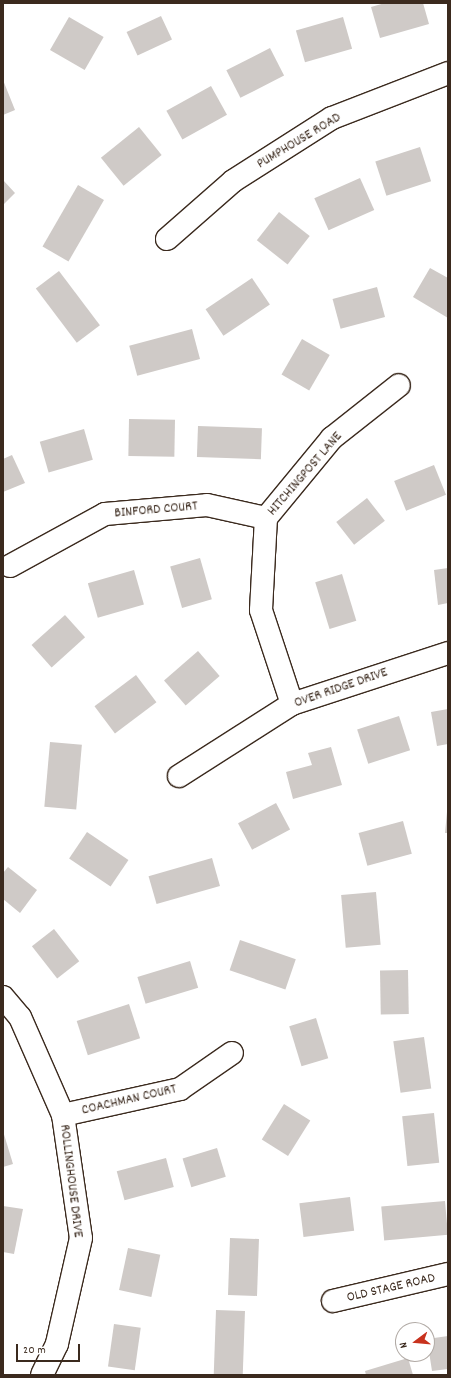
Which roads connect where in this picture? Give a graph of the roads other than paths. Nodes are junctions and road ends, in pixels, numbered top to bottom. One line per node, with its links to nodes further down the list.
1 (448, 73): 2 (street, PUMPHOUSE ROAD)
2 (167, 239)
3 (399, 385): 4 (street, HITCHINGPOST LANE)
4 (266, 518): 5 (street, BINFORD COURT); 7 (street, HITCHINGPOST LANE)
5 (10, 566)
6 (448, 653): 7 (street, OVER RIDGE DRIVE)
7 (292, 704): 8 (street, OVER RIDGE DRIVE)
8 (178, 776)
9 (3, 996): 11 (street, ROLLINGHOUSE DRIVE)
10 (232, 1053): 11 (street, COACHMAN COURT)
11 (63, 1115): 14 (street, ROLLINGHOUSE DRIVE)
12 (448, 1274): 13 (street, OLD STAGE ROAD)
13 (333, 1301)
14 (42, 1375)

